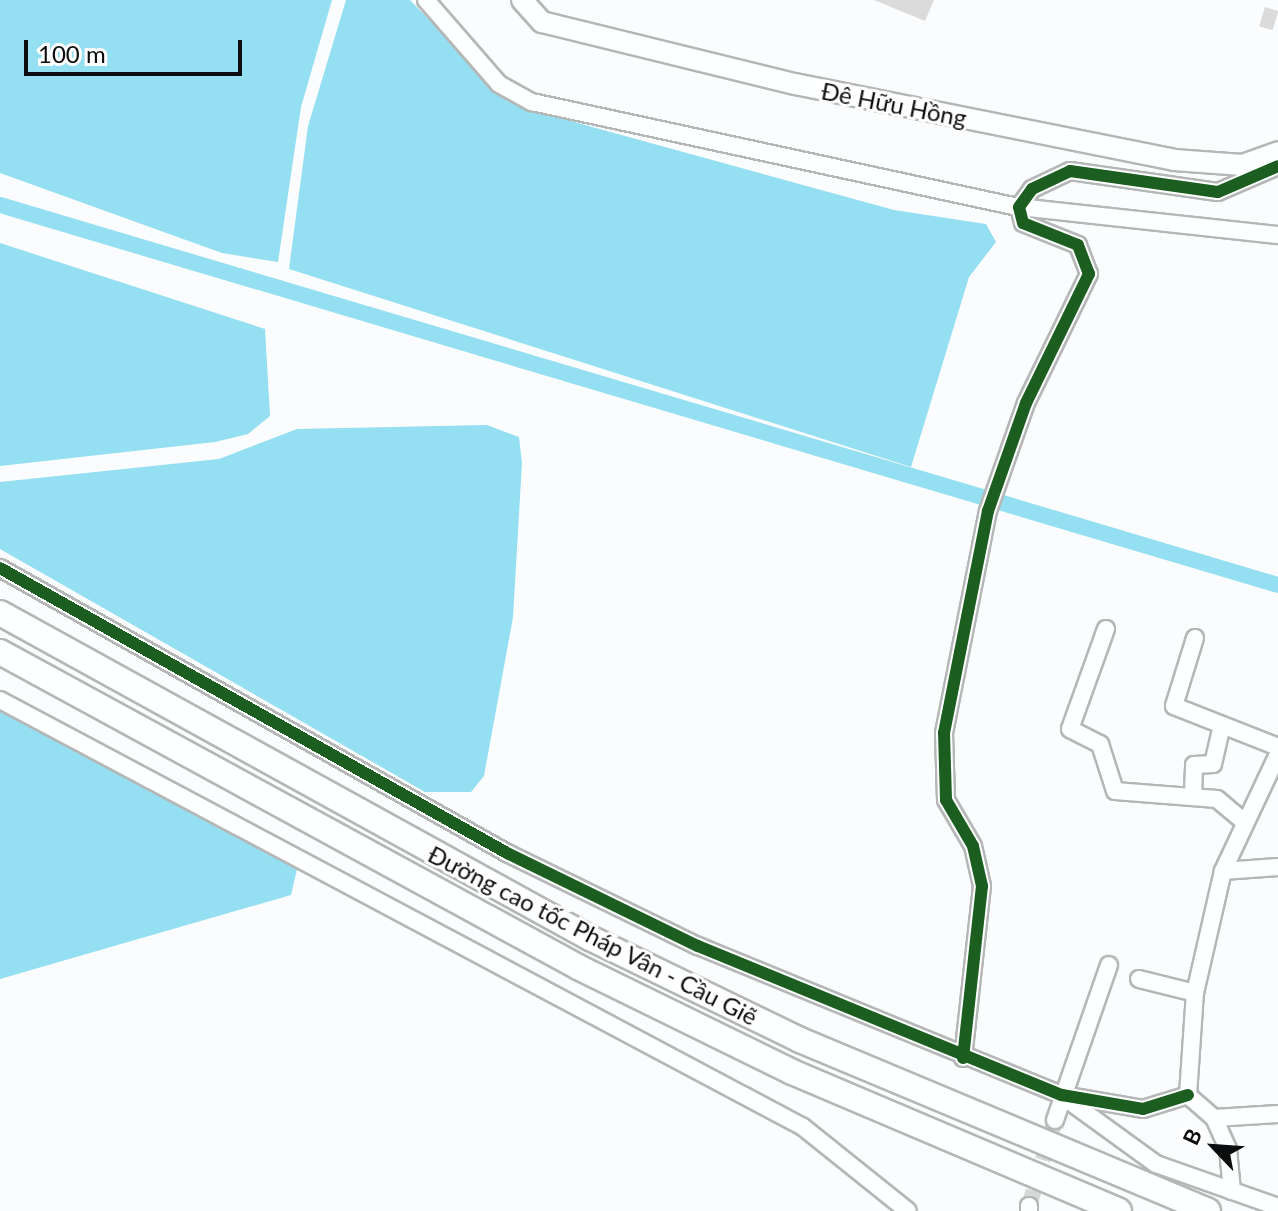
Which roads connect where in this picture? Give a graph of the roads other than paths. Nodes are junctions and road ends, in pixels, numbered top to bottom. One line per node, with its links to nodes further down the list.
1 (426, 0): 5 (street)
2 (522, 0): 3 (main road, Đê Hữu Hồng)
3 (1278, 152)
4 (1278, 166): 5 (street)
5 (1019, 207): 6 (street); 23 (street)
6 (1278, 235)
7 (0, 568): 23 (street)
8 (0, 613): 33 (highway, Đường cao tốc Pháp Vân - Cầu Giẽ)
9 (1106, 629): 16 (street)
10 (1195, 638): 13 (street)
11 (0, 652): 32 (highway, Đường cao tốc Pháp Vân - Cầu Giẽ)
12 (0, 700): 31 (street)
13 (1222, 725): 14 (street); 16 (street)
14 (1278, 747)
15 (1278, 754): 17 (street)
16 (1193, 795): 17 (street)
17 (1243, 821): 19 (street)
18 (1278, 867): 19 (street)
19 (1223, 871): 22 (street)
20 (1109, 965): 24 (street)
21 (1139, 979): 22 (street)
22 (1195, 993): 25 (street)
23 (963, 1058): 24 (street)
24 (1062, 1095): 25 (street); 28 (street); 29 (street)
25 (1188, 1095): 27 (street)
26 (1278, 1114): 27 (street)
27 (1214, 1118): 29 (street)
28 (1055, 1120)
29 (1232, 1191): 30 (street)
30 (1278, 1207)
31 (908, 1211)
32 (1119, 1211)
33 (1208, 1211)

